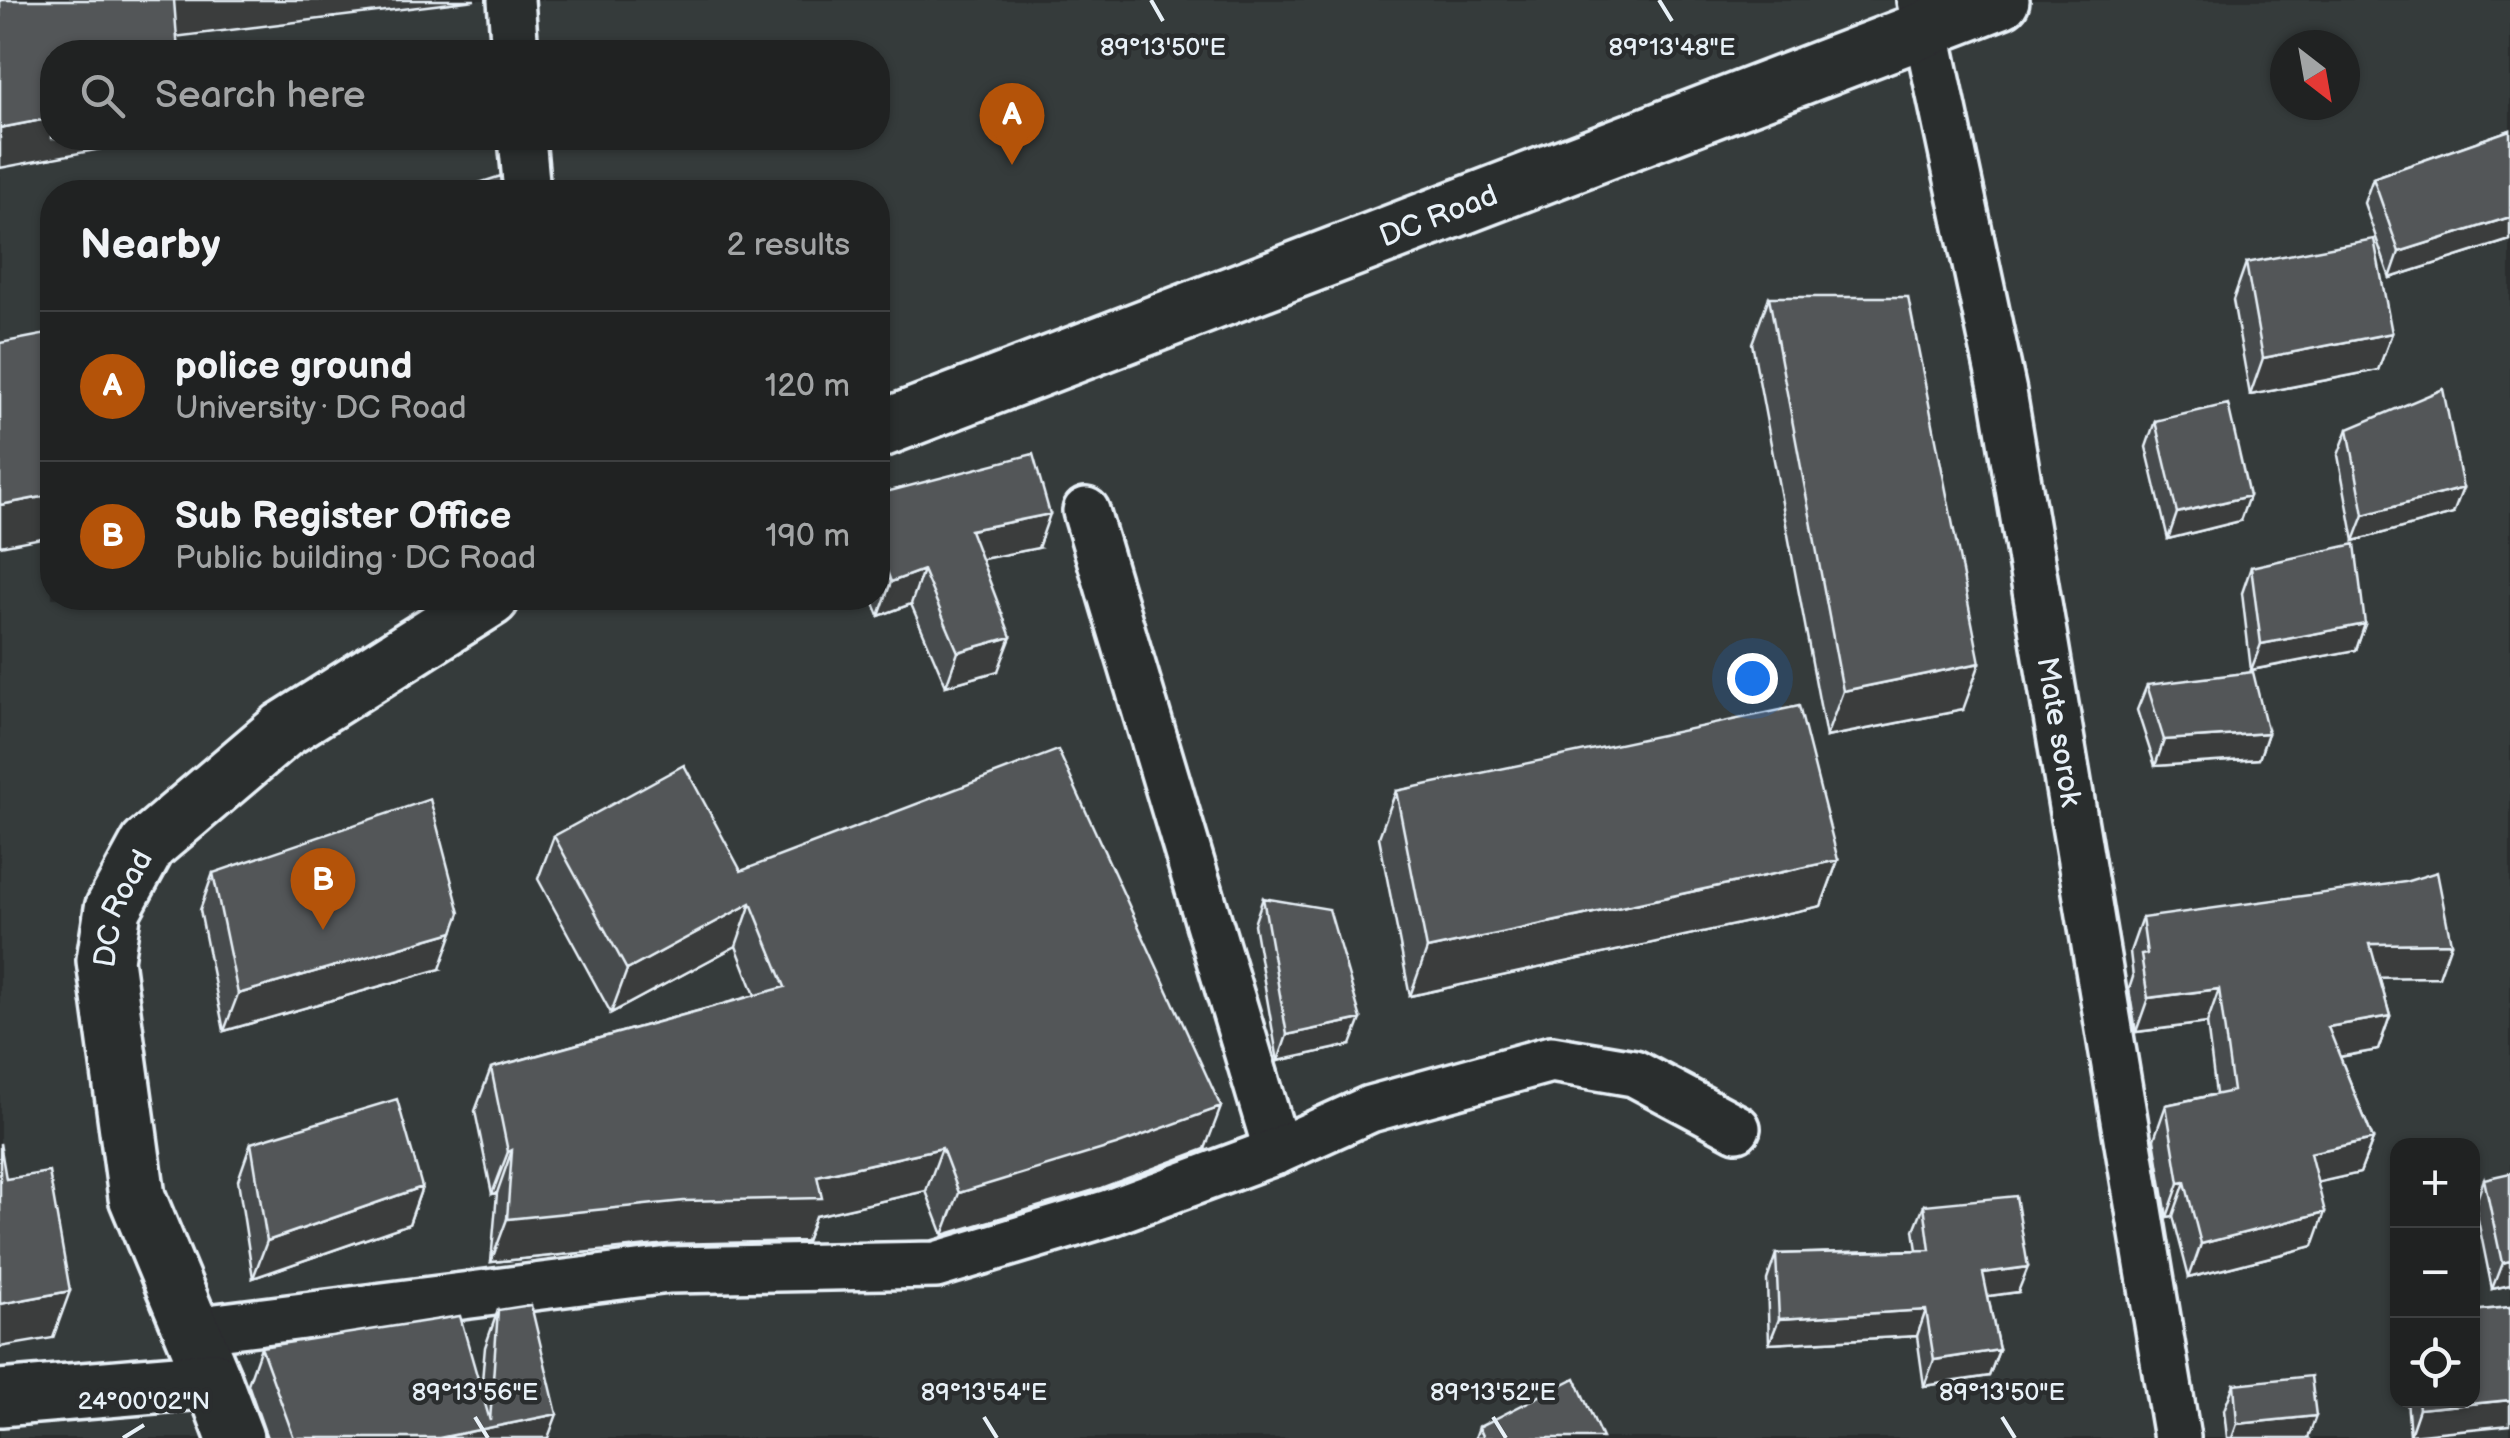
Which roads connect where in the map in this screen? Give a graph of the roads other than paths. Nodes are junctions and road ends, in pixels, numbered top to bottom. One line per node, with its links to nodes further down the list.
1 (511, 0): 4 (street)
2 (2000, 0): 3 (main road, DC Road)
3 (1923, 15): 7 (main road, DC Road); 16 (street, Mate sorok)
4 (514, 40)
5 (523, 150): 6 (street)
6 (526, 180)
7 (890, 425)
8 (1086, 511): 11 (street)
9 (472, 610): 12 (main road, DC Road)
10 (1737, 1128): 11 (street)
11 (1277, 1150): 12 (street)
12 (192, 1330): 13 (main road, DC Road)
13 (214, 1380): 14 (main road); 15 (main road, DC Road)
14 (0, 1398)
15 (235, 1438)
16 (2177, 1438)

